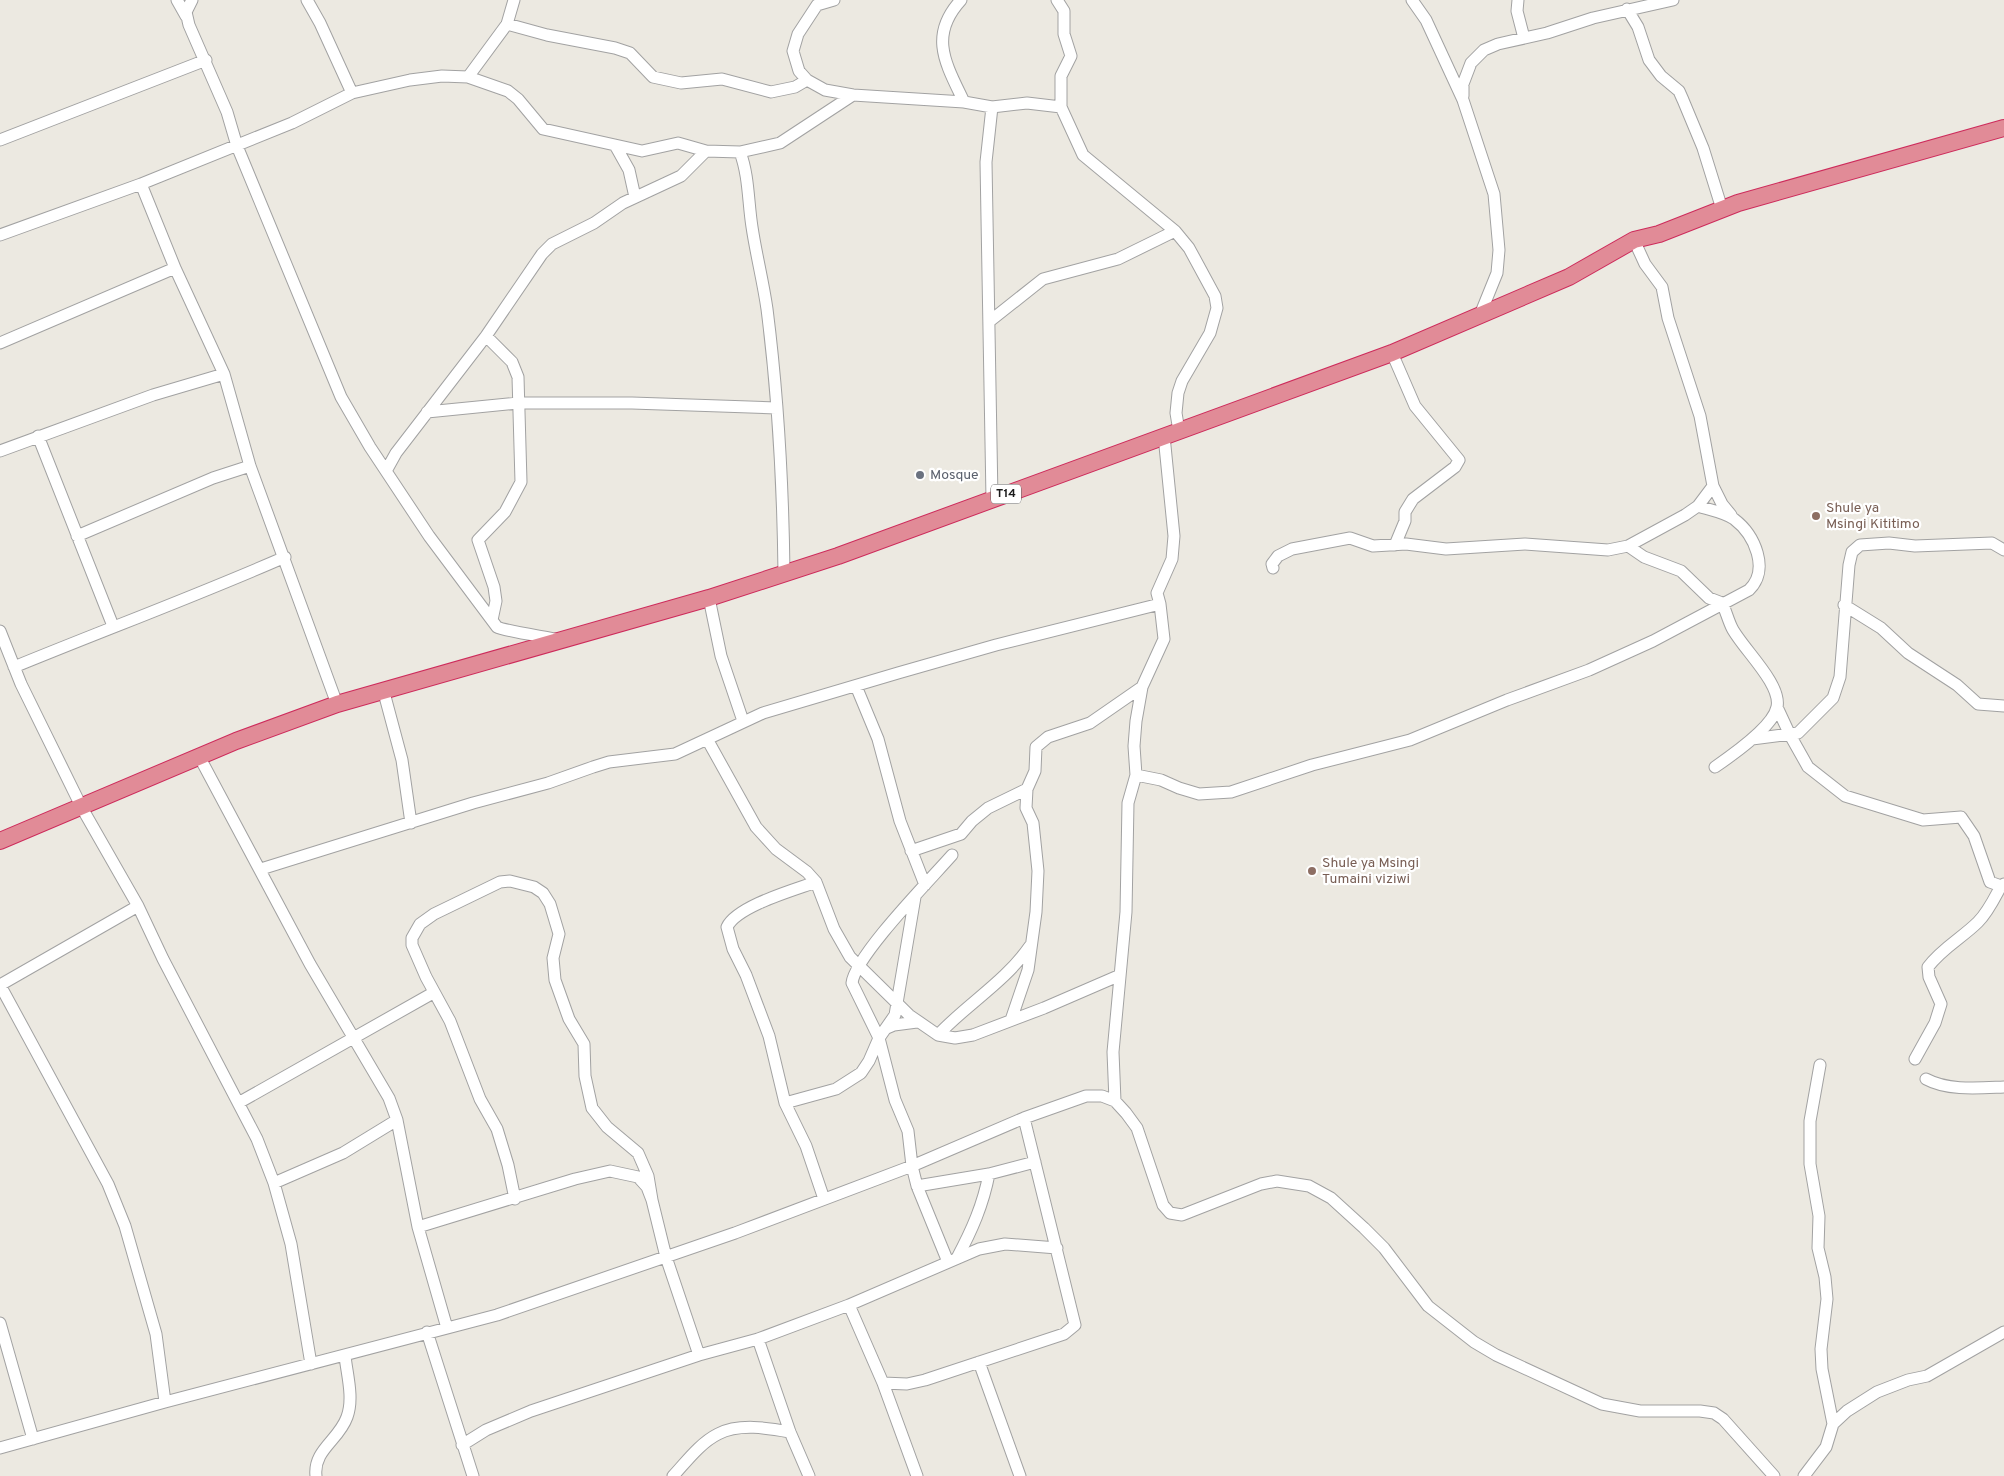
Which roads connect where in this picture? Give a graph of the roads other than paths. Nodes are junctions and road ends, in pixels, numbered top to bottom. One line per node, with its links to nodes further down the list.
1 (192, 0): 10 (street)
2 (307, 0): 17 (street)
3 (514, 0): 12 (street)
4 (834, 0): 16 (street)
5 (961, 0): 20 (street)
6 (1057, 0): 22 (street)
7 (1412, 0): 19 (street)
8 (1518, 0): 13 (street)
9 (1673, 0): 11 (street)
10 (178, 6): 14 (street)
11 (1626, 9): 13 (street); 31 (street)
12 (507, 24): 15 (street); 16 (street)
13 (1524, 38): 19 (street)
14 (206, 60): 24 (street); 26 (street)
15 (468, 77): 17 (street); 25 (street)
16 (807, 80): 18 (street)
17 (352, 93): 26 (street)
18 (853, 95): 20 (street); 28 (street)
19 (1463, 100): 36 (street)
20 (964, 102): 21 (street)
21 (992, 107): 22 (street); 37 (street)
22 (1061, 107): 32 (street)
23 (2004, 128): 31 (highway, T14)
24 (0, 140)
25 (615, 145): 27 (street); 30 (street)
26 (237, 146): 29 (street); 49 (street)
27 (706, 151): 28 (street); 30 (street)
28 (740, 152): 43 (street)
29 (141, 184): 33 (street); 35 (street)
30 (635, 197): 38 (street)
31 (1722, 209): 34 (highway, T14)
32 (1175, 231): 37 (street); 45 (street)
33 (0, 235)
34 (1634, 240): 36 (highway, T14); 50 (street)
35 (175, 268): 39 (street); 41 (street)
36 (1480, 315): 40 (highway, T14)
37 (990, 321): 51 (street)
38 (486, 336): 42 (street); 44 (street)
39 (0, 343)
40 (1392, 353): 45 (highway, T14); 55 (street)
41 (224, 374): 46 (street); 48 (street)
42 (518, 403): 43 (street); 44 (street); 65 (street)
43 (776, 408): 60 (street)
44 (427, 412): 49 (street)
45 (1172, 434): 51 (highway, T14); 63 (street)
46 (38, 436): 47 (street); 54 (street)
47 (0, 451)
48 (250, 466): 54 (street); 58 (street)
49 (386, 471): 65 (street)
50 (1713, 486): 52 (street); 53 (street)
51 (992, 500): 60 (highway, T14)
52 (1698, 506): 53 (street); 56 (street)
53 (1733, 519): 62 (street)
54 (77, 536): 66 (street)
55 (1395, 545): 56 (street); 59 (street)
56 (1628, 546): 62 (street)
57 (2004, 550): 64 (street)
58 (285, 557): 66 (street); 73 (street)
59 (1273, 568)
60 (784, 573): 61 (highway, T14)
61 (709, 598): 68 (highway, T14); 76 (street)
62 (1722, 603): 74 (street); 82 (street)
63 (1160, 604): 70 (street); 71 (street)
64 (1844, 606): 75 (street); 77 (street)
65 (492, 620): 68 (street)
66 (113, 626): 69 (street)
67 (0, 631): 69 (street)
68 (561, 640): 72 (highway, T14)
69 (14, 667): 84 (street)
70 (856, 686): 76 (street); 87 (street)
71 (1142, 686): 82 (street); 83 (street)
72 (383, 689): 73 (highway, T14); 85 (street)
73 (337, 704): 80 (highway, T14)
74 (1777, 706): 77 (street); 79 (street)
75 (2004, 706)
76 (743, 721): 78 (street)
77 (1790, 735): 79 (street); 92 (street)
78 (707, 739): 85 (street); 90 (street)
79 (1752, 739): 81 (street)
80 (200, 758): 84 (highway, T14); 89 (street)
81 (1715, 767)
82 (1136, 775): 97 (street)
83 (1027, 789): 87 (street); 95 (street)
84 (82, 808): 86 (highway, T14); 94 (street)
85 (411, 822): 89 (street)
86 (0, 841)
87 (912, 851): 91 (street)
88 (952, 855): 91 (street)
89 (261, 869): 105 (street)
90 (816, 882): 96 (street); 113 (street)
91 (925, 885): 93 (street)
92 (2002, 885): 107 (street)
93 (915, 897): 96 (street); 100 (street)
94 (138, 906): 98 (street); 112 (street)
95 (1031, 945): 101 (street); 104 (street)
96 (857, 966): 100 (street); 106 (street)
97 (1118, 976): 101 (street); 111 (street)
98 (0, 985): 139 (street)
99 (433, 993): 105 (street); 121 (street); 123 (street)
100 (898, 1002): 102 (street); 103 (street)
101 (1011, 1020): 104 (street)
102 (917, 1022): 103 (street); 104 (street)
103 (887, 1028): 106 (street)
104 (938, 1035)
105 (354, 1038): 112 (street); 115 (street)
106 (879, 1038): 113 (street); 117 (street)
107 (1915, 1059)
108 (1820, 1066): 140 (street)
109 (1926, 1079): 110 (street)
110 (2004, 1087)
111 (1115, 1101): 114 (street); 151 (street)
112 (240, 1102): 119 (street)
113 (785, 1103): 122 (street)
114 (1024, 1118): 116 (street); 117 (street)
115 (397, 1120): 119 (street); 124 (street)
116 (1035, 1162): 118 (street); 125 (street)
117 (912, 1166): 120 (street); 122 (street)
118 (988, 1174): 120 (street); 127 (street)
119 (274, 1183): 137 (street)
120 (917, 1186): 127 (street)
121 (515, 1199): 123 (street); 124 (street)
122 (824, 1199): 126 (street)
123 (652, 1200): 126 (street)
124 (418, 1227): 130 (street)
125 (1057, 1248): 127 (street); 136 (street)
126 (666, 1257): 130 (street); 135 (street)
127 (952, 1260): 128 (street)
128 (849, 1305): 133 (street); 138 (street)
129 (0, 1323): 142 (street)
130 (446, 1328): 131 (street)
131 (428, 1332): 134 (street); 143 (street)
132 (2004, 1332): 140 (street)
133 (758, 1339): 135 (street); 141 (street)
134 (345, 1356): 137 (street); 145 (street)
135 (699, 1356): 143 (street)
136 (979, 1362): 138 (street); 150 (street)
137 (311, 1364): 139 (street)
138 (883, 1383): 149 (street)
139 (165, 1402): 142 (street)
140 (1834, 1424): 152 (street)
141 (790, 1432): 147 (street); 148 (street)
142 (33, 1439): 144 (street)
143 (462, 1445): 146 (street)
144 (0, 1448)
145 (316, 1476)
146 (473, 1476)
147 (673, 1476)
148 (809, 1476)
149 (917, 1476)
150 (1020, 1476)
151 (1774, 1476)
152 (1804, 1476)

